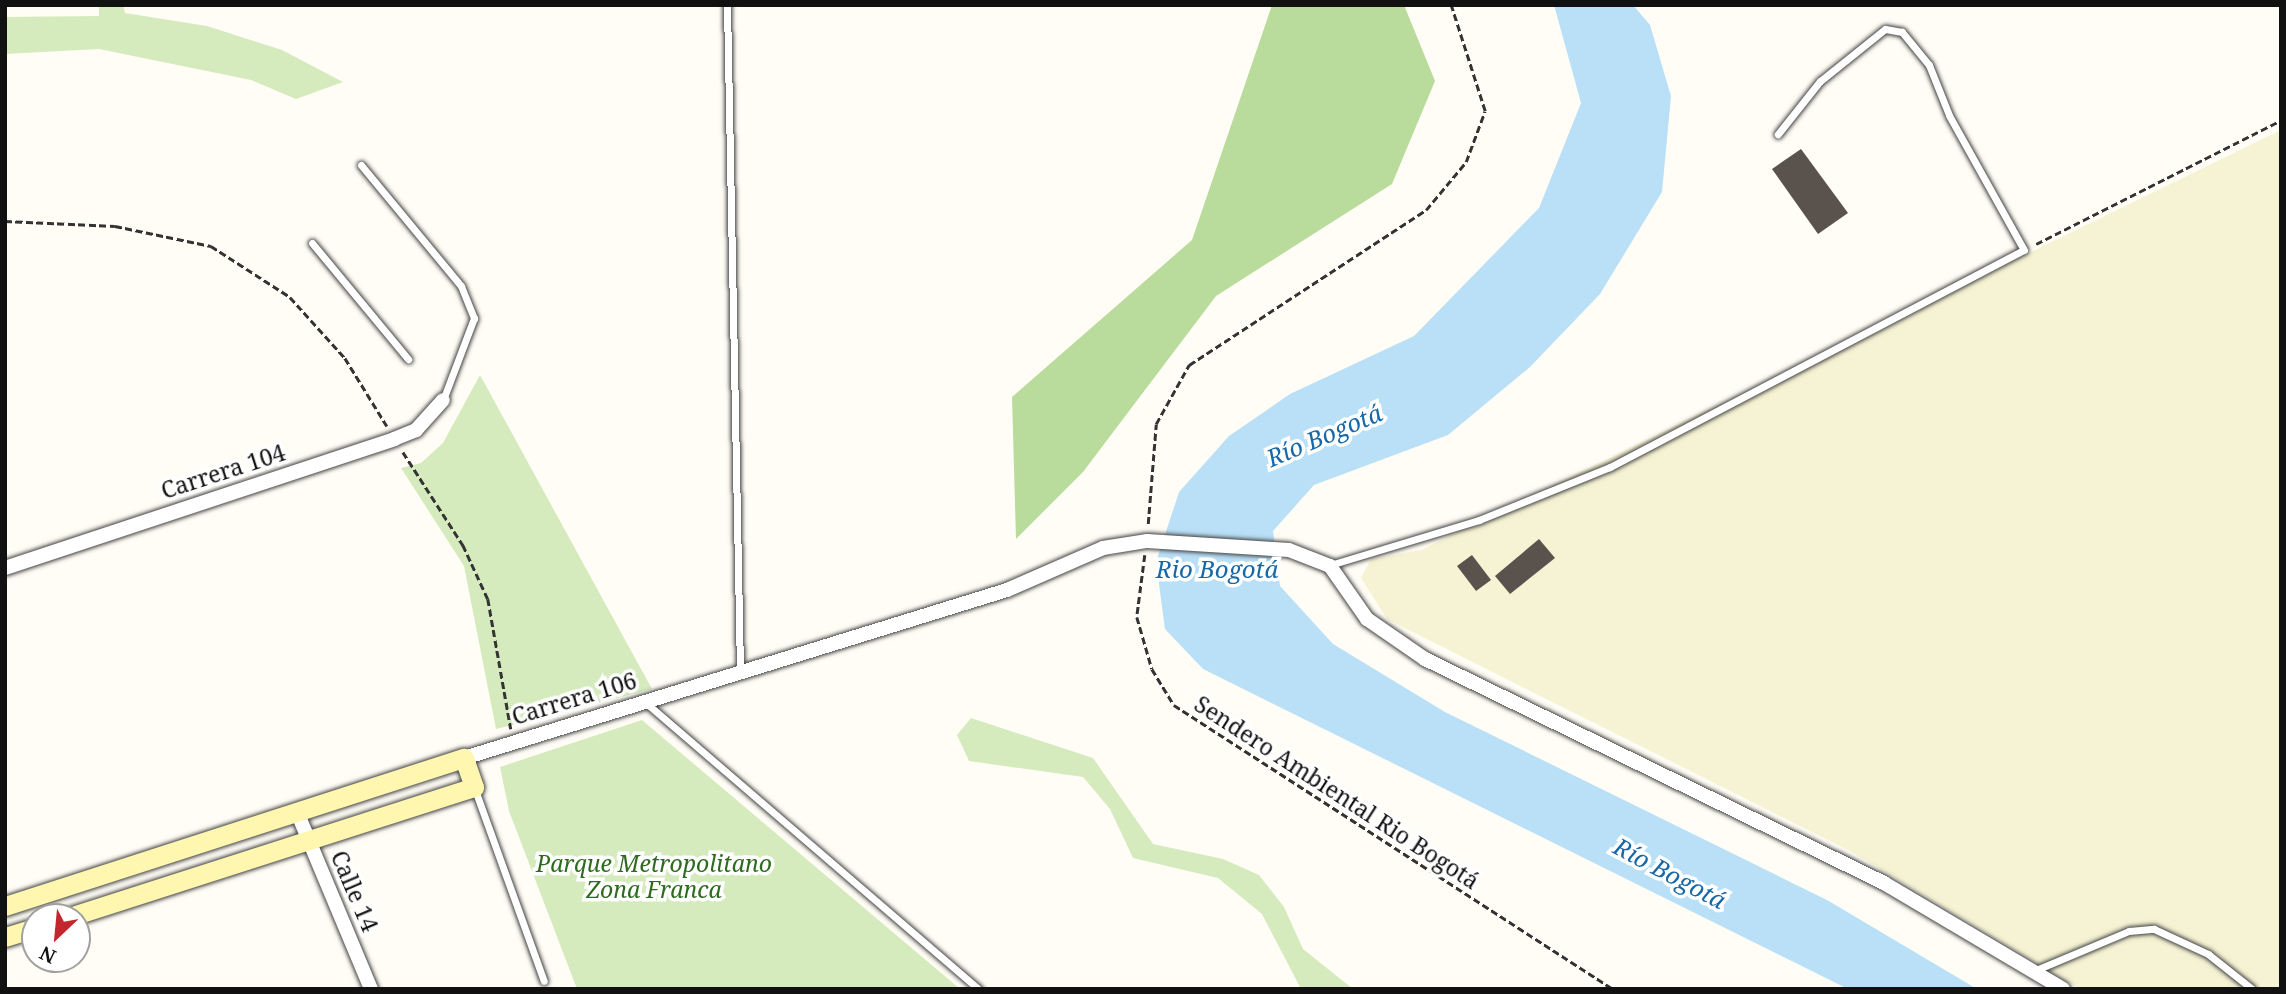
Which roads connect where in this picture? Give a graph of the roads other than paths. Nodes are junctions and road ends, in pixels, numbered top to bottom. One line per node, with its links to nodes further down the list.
1 (727, 5): 9 (lane)
2 (1778, 134): 7 (lane)
3 (361, 165): 6 (lane)
4 (312, 243): 5 (lane)
5 (408, 359)
6 (443, 400): 8 (street, Carrera 104)
7 (1329, 566): 9 (street, Carrera 106); 17 (street)
8 (5, 568)
9 (740, 673): 10 (street, Carrera 106)
10 (646, 702): 11 (street, Carrera 106); 20 (lane)
11 (464, 758): 12 (street); 13 (street, Carrera 106)
12 (474, 787): 14 (street); 18 (lane)
13 (297, 812): 14 (street, Calle 14); 15 (street, Carrera 106)
14 (308, 840): 16 (street); 19 (street, Calle 14)
15 (5, 906)
16 (91, 910)
17 (2036, 970): 21 (street); 22 (lane)
18 (544, 981)
19 (371, 989)
20 (979, 989)
21 (2063, 989)
22 (2252, 989)

